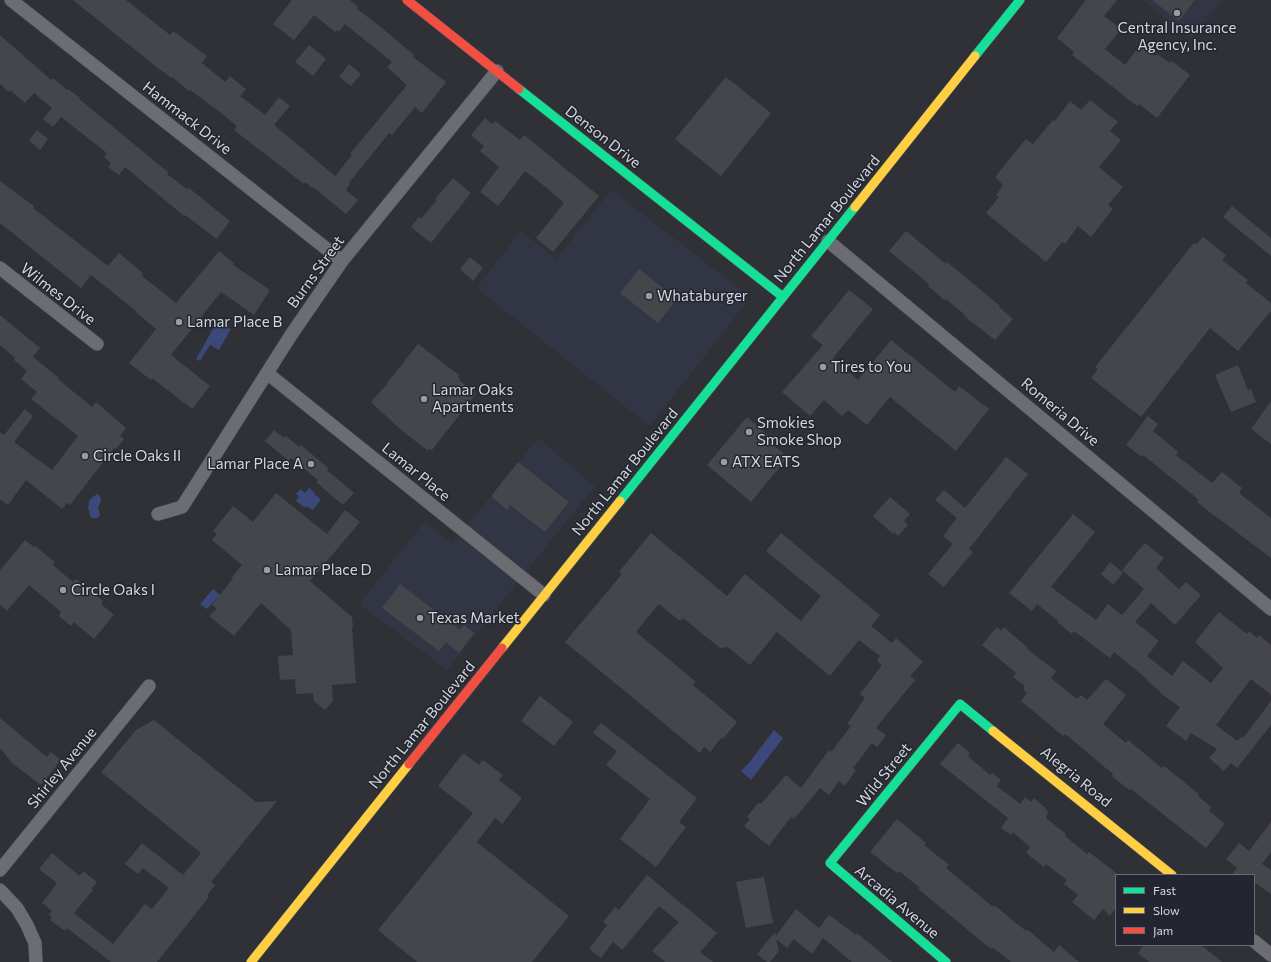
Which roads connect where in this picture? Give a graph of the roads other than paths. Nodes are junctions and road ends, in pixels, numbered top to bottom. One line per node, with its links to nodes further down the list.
1 (11, 0): 6 (street, Hammack Drive)
2 (407, 0): 4 (main road, Denson Drive)
3 (1020, 0): 5 (main road, North Lamar Boulevard)
4 (496, 71): 6 (street, Burns Street); 8 (main road, Denson Drive)
5 (828, 240): 8 (main road, North Lamar Boulevard); 13 (street, Romeria Drive)
6 (342, 261): 10 (street, Burns Street)
7 (0, 268): 9 (street, Wilmes Drive)
8 (783, 297): 12 (main road, North Lamar Boulevard)
9 (97, 344)
10 (267, 373): 11 (street, Burns Street); 12 (street, Lamar Place)
11 (158, 514)
12 (544, 595): 23 (main road, North Lamar Boulevard)
13 (1271, 609)
14 (150, 686): 17 (street, Shirley Avenue)
15 (960, 704): 16 (main road, Wild Street); 18 (main road, Alegria Road)
16 (830, 863): 24 (main road, Arcadia Avenue)
17 (0, 870)
18 (1171, 874)
19 (0, 890): 22 (street)
20 (1255, 942): 21 (street)
21 (1271, 955)
22 (36, 962)
23 (251, 962)
24 (946, 962)

